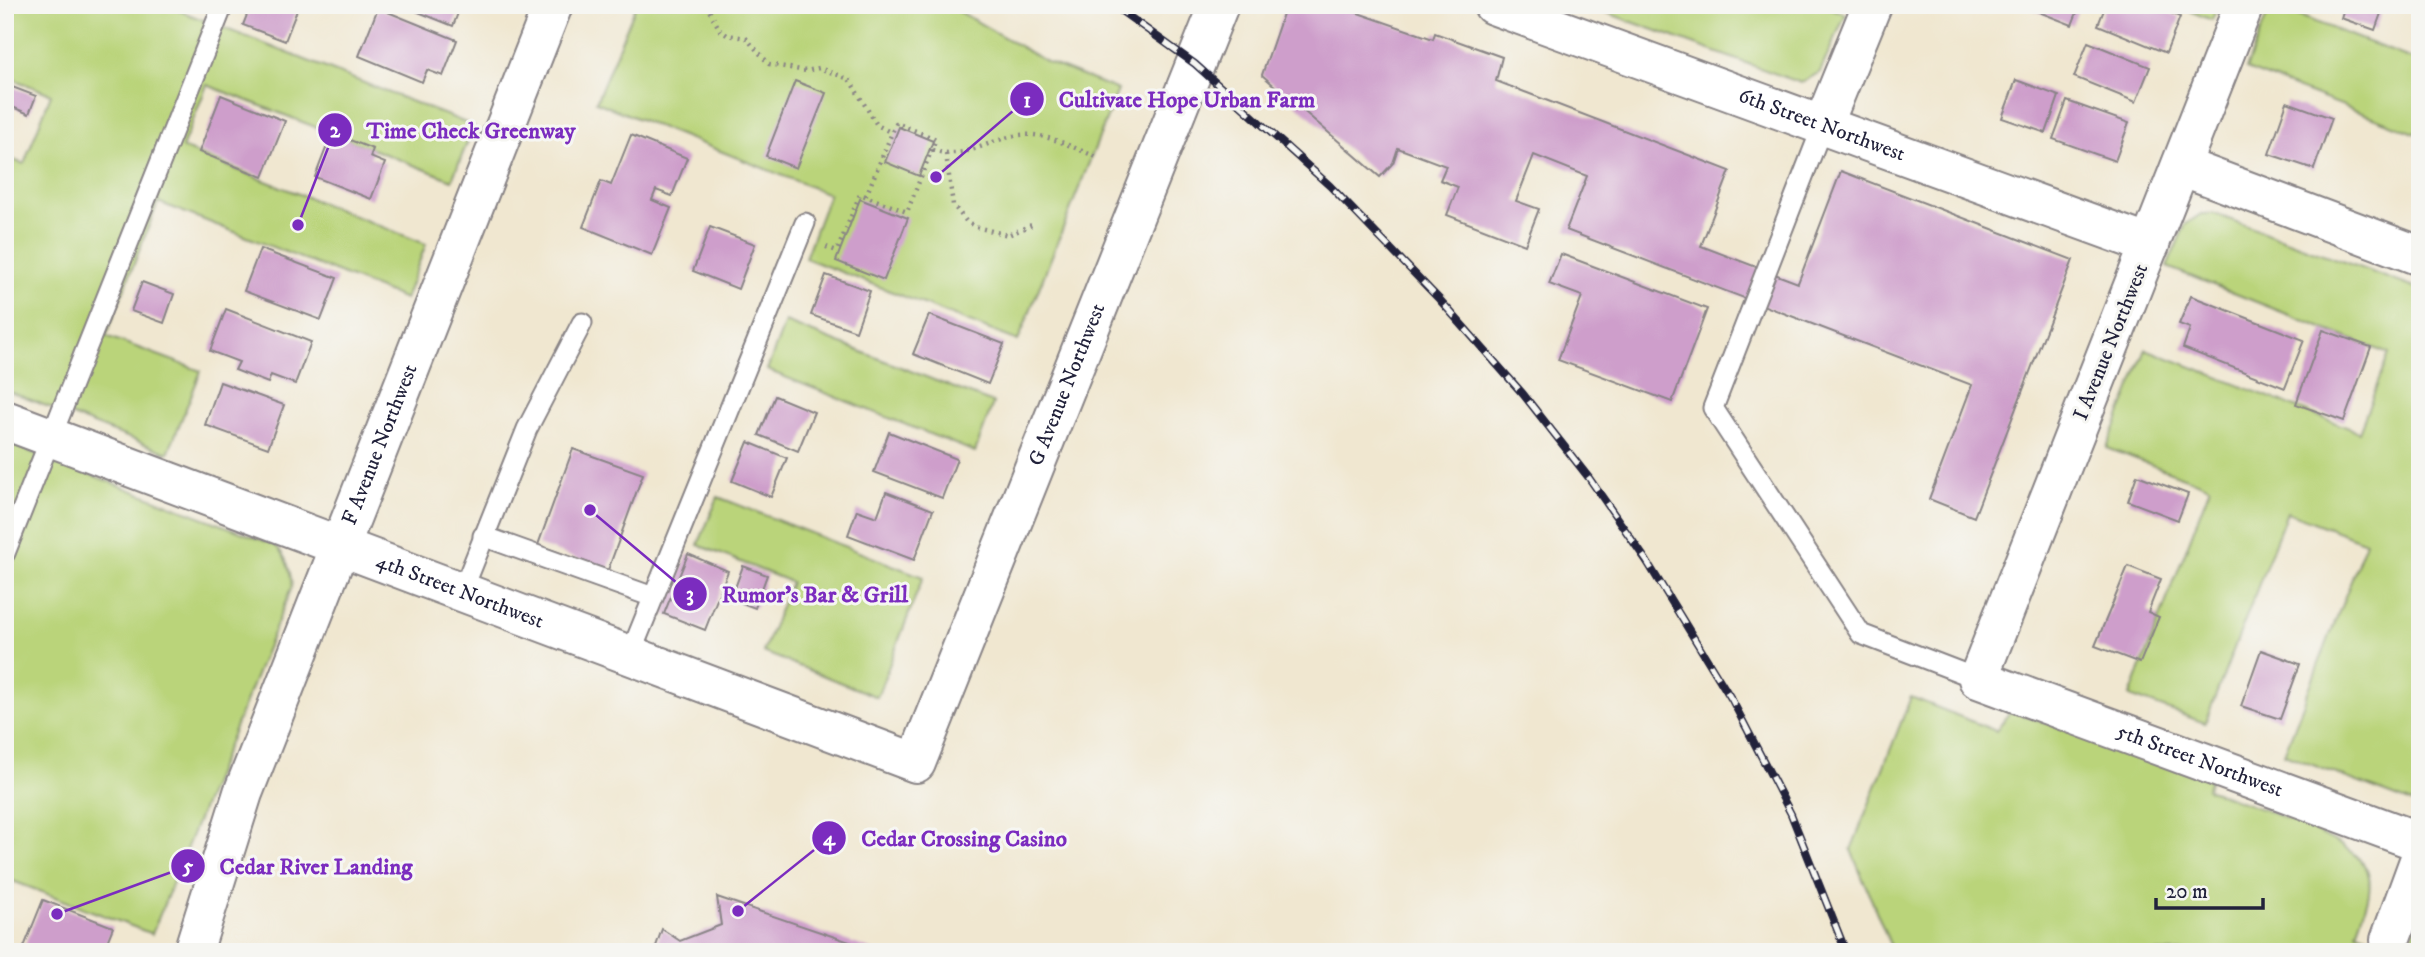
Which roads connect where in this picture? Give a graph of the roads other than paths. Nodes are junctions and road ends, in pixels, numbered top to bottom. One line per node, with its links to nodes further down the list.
1 (223, 5): 15 (lane)
2 (553, 5): 17 (street, F Avenue Northwest)
3 (1219, 5): 23 (street, G Avenue Northwest)
4 (1493, 5): 7 (street, 6th Street Northwest)
5 (1872, 5): 8 (street)
6 (2244, 5): 9 (street, I Avenue Northwest)
7 (1536, 13): 8 (street, 6th Street Northwest)
8 (1823, 125): 11 (street, 6th Street Northwest); 22 (lane)
9 (2180, 166): 11 (street, I Avenue Northwest); 12 (street)
10 (802, 229): 20 (lane)
11 (2150, 245): 22 (street, I Avenue Northwest)
12 (2420, 256)
13 (582, 323): 16 (lane)
14 (5, 420): 15 (street, 4th Street Northwest)
15 (51, 438): 17 (street, 4th Street Northwest); 18 (lane)
16 (483, 536): 19 (lane); 20 (lane)
17 (339, 545): 19 (street, 4th Street Northwest); 26 (street, F Avenue Northwest)
18 (5, 553)
19 (462, 592): 21 (street, 4th Street Northwest)
20 (653, 597): 21 (lane)
21 (629, 655): 23 (street, 4th Street Northwest)
22 (1978, 679): 24 (street, 5th Street Northwest)
23 (916, 763)
24 (2420, 842)
25 (2420, 858): 27 (street)
26 (212, 885): 28 (street, F Avenue Northwest); 29 (street, F Avenue Northwest)
27 (2390, 940)
28 (193, 952)
29 (214, 952)

